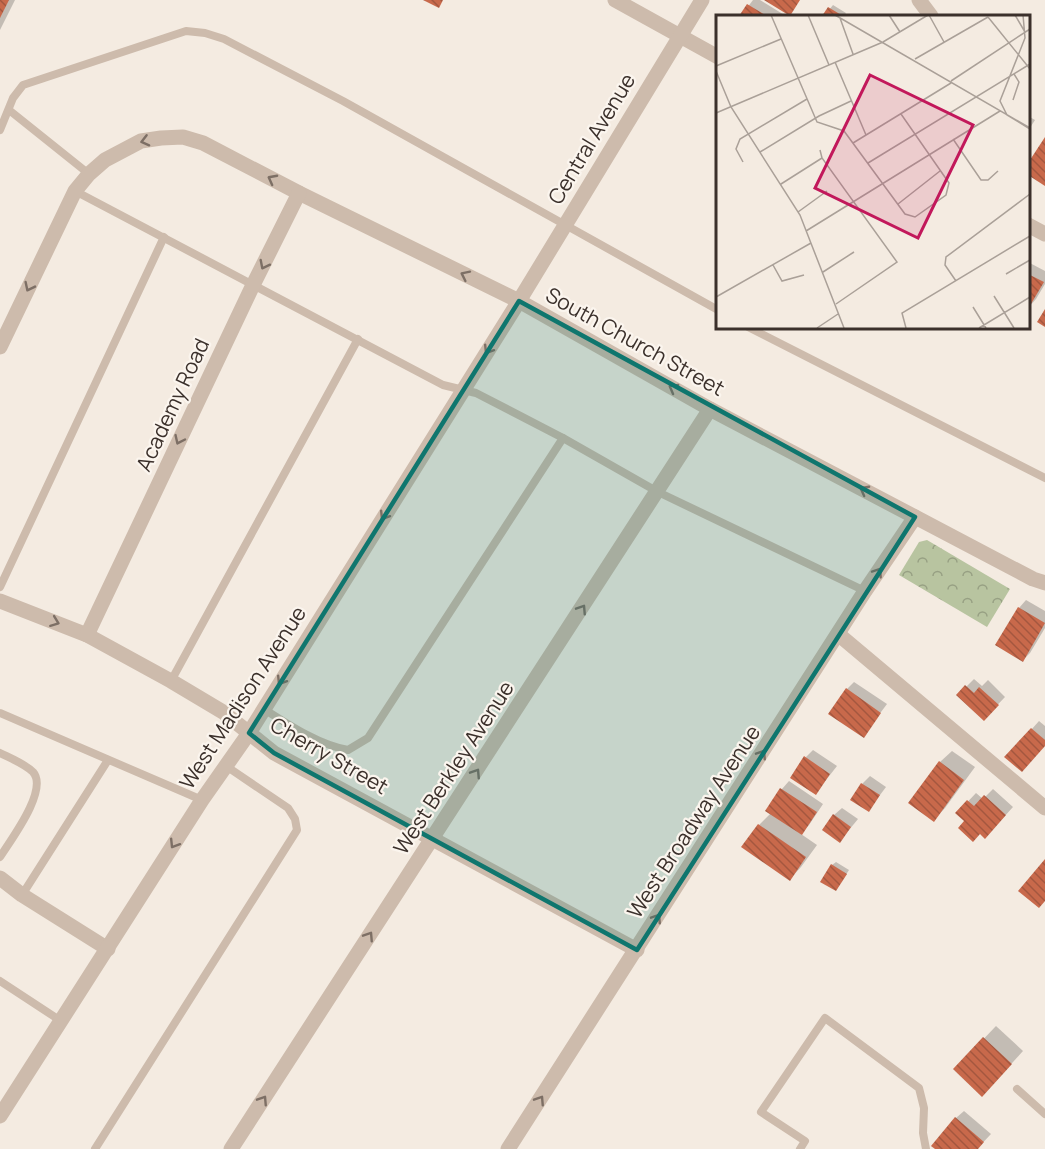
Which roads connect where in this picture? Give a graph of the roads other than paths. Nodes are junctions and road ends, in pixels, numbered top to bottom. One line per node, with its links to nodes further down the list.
1 (615, 0): 5 (street)
2 (702, 0): 5 (street, Central Avenue)
3 (919, 0): 4 (street)
4 (930, 15)
5 (680, 36): 6 (street); 12 (street, Central Avenue)
6 (716, 56)
7 (9, 110): 8 (lane); 9 (lane); 12 (lane)
8 (0, 130)
9 (89, 174): 10 (street); 11 (street, South Church Street, one-way to 9)
10 (75, 190): 15 (lane); 21 (street, one-way to 21)
11 (299, 194): 16 (street, Academy Road, one-way to 16); 17 (street, South Church Street, one-way to 11)
12 (565, 224): 17 (street, Central Avenue); 18 (lane)
13 (1030, 226): 14 (street)
14 (1045, 234)
15 (164, 237): 16 (lane); 29 (lane)
16 (253, 285): 20 (lane); 33 (street, Academy Road, one-way to 33)
17 (519, 301): 22 (street, West Madison Avenue, one-way to 22); 23 (street, South Church Street, one-way to 17)
18 (716, 309)
19 (750, 328): 25 (lane)
20 (358, 339): 22 (lane); 34 (lane)
21 (0, 347)
22 (463, 390): 24 (lane); 35 (street, West Madison Avenue, one-way to 35)
23 (710, 409): 26 (street, West Berkley Avenue); 27 (street, South Church Street, one-way to 23)
24 (562, 438): 26 (lane); 35 (lane)
25 (1045, 478)
26 (658, 492): 30 (lane); 43 (street, West Berkley Avenue, one-way to 26)
27 (915, 517): 28 (street, South Church Street); 30 (street, West Broadway Avenue, one-way to 27)
28 (1045, 583)
29 (0, 587)
30 (865, 591): 32 (street, West Broadway Avenue)
31 (0, 601): 33 (street, Cherry Street, one-way to 33)
32 (838, 634): 42 (street); 48 (street, West Broadway Avenue, one-way to 32)
33 (87, 635): 34 (street, Cherry Street)
34 (171, 681): 37 (street, Cherry Street)
35 (264, 709): 37 (street, West Madison Avenue)
36 (0, 713): 39 (lane)
37 (249, 733): 40 (street, West Madison Avenue); 43 (street, Cherry Street)
38 (0, 753): 44 (lane)
39 (108, 760): 41 (lane); 46 (lane)
40 (226, 766): 41 (street, West Madison Avenue); 54 (lane)
41 (202, 800): 47 (street, West Madison Avenue, one-way to 47)
42 (1045, 808)
43 (433, 838): 48 (street, Cherry Street); 55 (street, West Berkley Avenue, one-way to 43)
44 (0, 857)
45 (0, 878): 46 (street)
46 (22, 895): 47 (street)
47 (108, 949): 50 (street, West Madison Avenue)
48 (636, 950): 56 (street, West Broadway Avenue, one-way to 48)
49 (0, 981): 50 (lane)
50 (61, 1021): 53 (street, West Madison Avenue)
51 (1017, 1089): 52 (lane)
52 (1045, 1114)
53 (0, 1116)
54 (95, 1149)
55 (231, 1149)
56 (508, 1149)
57 (800, 1149): 58 (lane)
58 (926, 1149)

